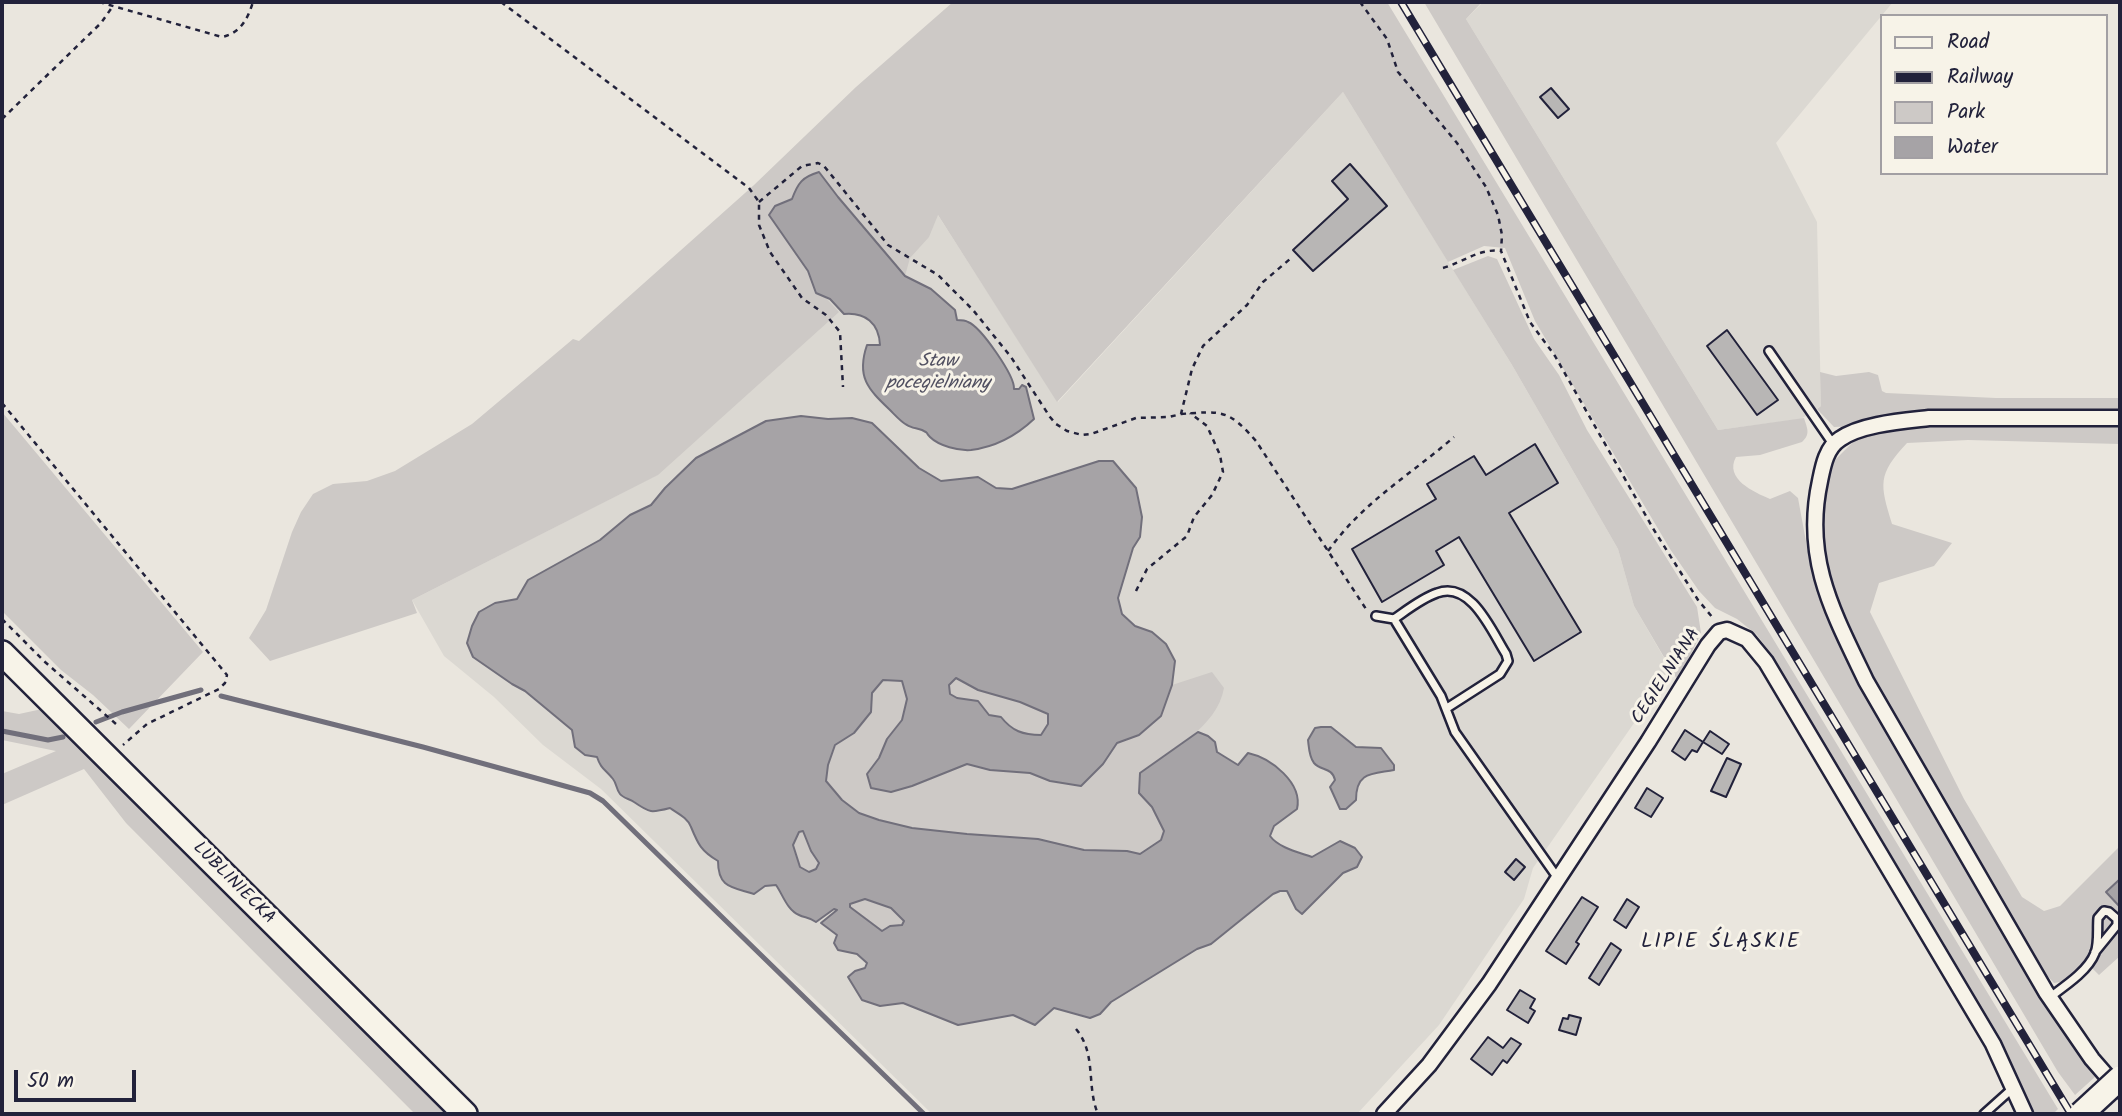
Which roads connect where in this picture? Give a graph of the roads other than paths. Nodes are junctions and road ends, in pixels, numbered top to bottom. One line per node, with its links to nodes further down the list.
1 (1769, 351): 3 (lane)
2 (2120, 418): 3 (street)
3 (1833, 444): 10 (street)
4 (1376, 616): 5 (lane)
5 (1394, 619): 7 (lane); 7 (lane)
6 (2, 653): 14 (main road, LUBLINIECKA)
7 (1447, 708): 8 (lane)
8 (1557, 877): 12 (street, CEGIELNIANA); 15 (street, CEGIELNIANA)
9 (2095, 952): 9 (lane); 10 (lane)
10 (2050, 997): 13 (street)
11 (2120, 1078): 18 (main road, bridge)
12 (2013, 1087): 16 (lane); 17 (street, CEGIELNIANA)
13 (2120, 1091)
14 (465, 1114)
15 (1384, 1114)
16 (1984, 1114)
17 (2025, 1114)
18 (2081, 1114)

